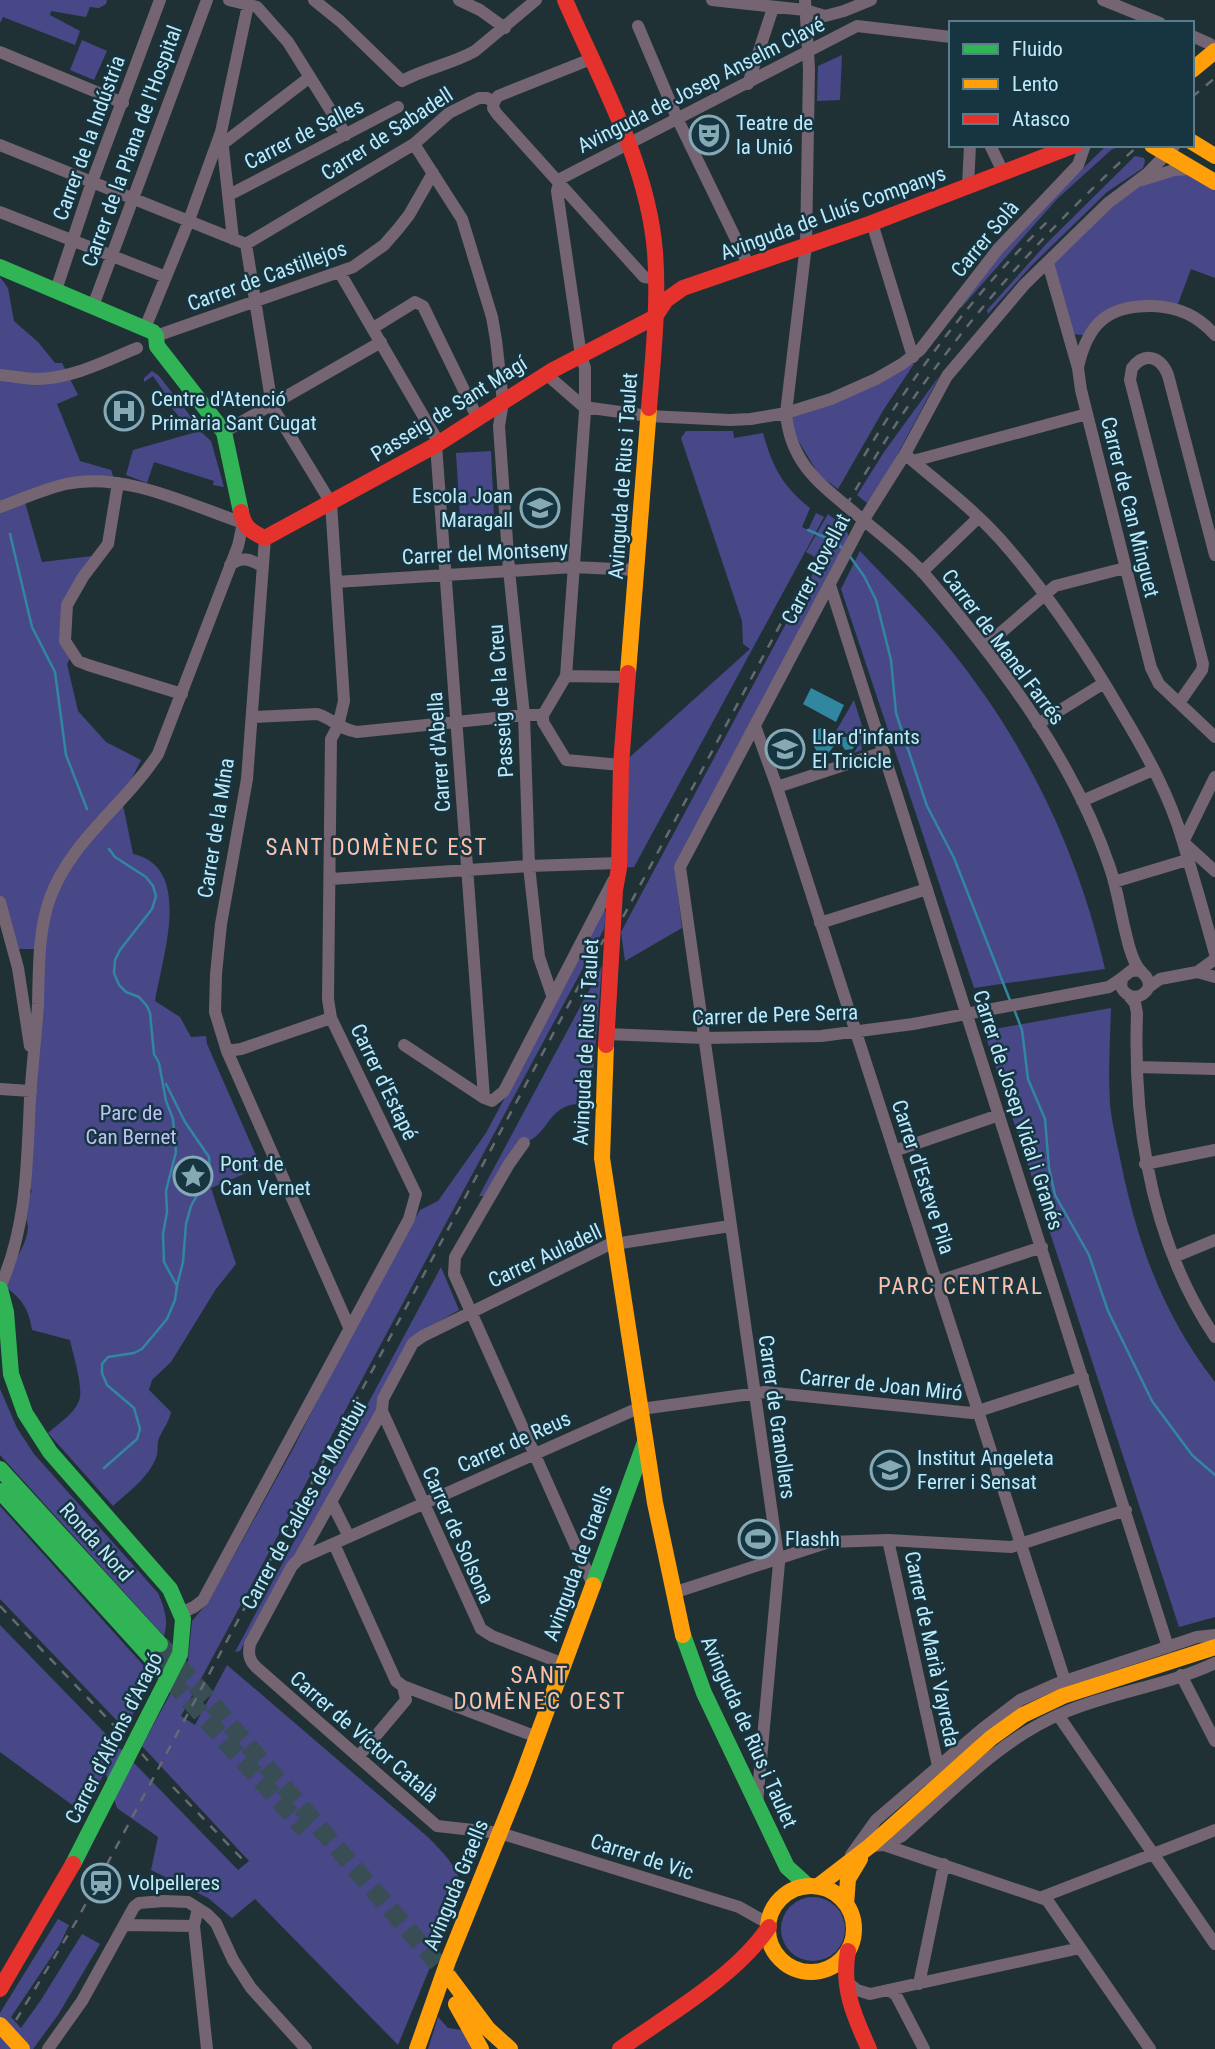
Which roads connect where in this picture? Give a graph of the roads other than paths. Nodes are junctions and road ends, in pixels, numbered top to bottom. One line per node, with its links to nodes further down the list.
1 (160, 0): 28 (street, Carrer de la Indústria)
2 (207, 0): 52 (street, Carrer de la Plana de l'Hospital)
3 (229, 0): 11 (street)
4 (459, 0): 17 (street)
5 (536, 0): 17 (street)
6 (565, 0): 23 (street, Avinguda de Rius i Taulet)
7 (712, 0): 14 (street)
8 (872, 0): 12 (street)
9 (1103, 0): 13 (street)
10 (319, 1): 17 (street)
11 (248, 5): 25 (street); 32 (street)
12 (805, 5): 14 (street); 22 (street)
13 (1129, 5): 15 (street)
14 (773, 8): 26 (street)
15 (1157, 21)
16 (638, 26): 30 (street)
17 (505, 28)
18 (949, 37): 22 (street, Avinguda de Josep Anselm Clavé)
19 (1194, 37): 20 (street)
20 (1215, 50): 24 (street)
21 (0, 52): 28 (street)
22 (808, 52): 26 (street, Avinguda de Josep Anselm Clavé); 59 (street)
23 (591, 58): 27 (street, Carrer de Sabadell); 35 (street, Avinguda de Rius i Taulet)
24 (1194, 68)
25 (310, 77): 31 (street); 32 (street)
26 (748, 84): 30 (street, Avinguda de Josep Anselm Clavé)
27 (494, 102): 34 (street, Carrer de Sabadell); 47 (street)
28 (123, 103): 46 (street, Carrer de la Indústria)
29 (398, 107): 31 (street, Carrer de Salles)
30 (677, 118): 35 (street, Avinguda de Josep Anselm Clavé); 62 (street)
31 (346, 135): 51 (street, Carrer de Salles)
32 (219, 142): 51 (street); 54 (street)
33 (1194, 143): 42 (street)
34 (414, 144): 44 (street, Passeig de la Creu); 58 (street, Carrer de Sabadell)
35 (628, 144): 47 (street, Avinguda de Josep Anselm Clavé); 66 (street, Avinguda de Rius i Taulet)
36 (0, 145): 46 (street)
37 (970, 147): 50 (street)
38 (991, 147): 45 (street)
39 (1070, 147): 45 (street, Avinguda de Lluís Companys)
40 (1084, 147): 79 (street, Carrer Solà)
41 (1168, 150): 43 (street); 49 (street, Carrer Rovellat)
42 (1215, 156)
43 (1193, 169): 48 (street); 49 (street, Carrer Rovellat)
44 (433, 173): 64 (street, Carrer de Castillejos); 83 (street, Passeig de la Creu)
45 (1004, 174): 50 (street, Avinguda de Lluís Companys)
46 (92, 182): 52 (street); 57 (street, Carrer de la Indústria)
47 (558, 182): 66 (street); 78 (street)
48 (1215, 182)
49 (1132, 185): 61 (street, Carrer Rovellat)
50 (968, 186): 55 (street, Avinguda de Lluís Companys)
51 (229, 195): 56 (street)
52 (134, 199): 54 (street); 60 (street, Carrer de la Plana de l'Hospital)
53 (0, 212): 57 (street)
54 (188, 223): 56 (street); 65 (street)
55 (872, 223): 59 (street, Avinguda de Lluís Companys); 79 (street)
56 (233, 239): 58 (street)
57 (73, 240): 60 (street); 68 (street, Carrer de la Indústria)
58 (246, 244): 69 (street)
59 (806, 245): 62 (street, Avinguda de Lluís Companys); 86 (street)
60 (113, 256): 65 (street); 70 (street, Carrer de la Plana de l'Hospital)
61 (1048, 263): 74 (street, Carrer de Can Minguet); 92 (street, Carrer Rovellat)
62 (749, 266): 67 (street, Avinguda de Lluís Companys)
63 (0, 267): 68 (street)
64 (340, 273): 69 (street, Carrer de Castillejos); 72 (street)
65 (166, 277): 75 (street)
66 (653, 280): 67 (street); 71 (street, Avinguda de Rius i Taulet)
67 (683, 288): 71 (street, Avinguda de Lluís Companys)
68 (56, 290): 70 (street)
69 (256, 303): 75 (street, Carrer de Castillejos); 84 (street)
70 (93, 306): 75 (street)
71 (655, 317): 78 (street, Passeig de Sant Magí); 88 (street, Avinguda de Rius i Taulet)
72 (373, 328): 77 (street); 89 (street)
73 (1093, 330): 74 (street); 76 (street); 80 (street)
74 (1067, 331): 80 (street, Carrer de Can Minguet)
75 (152, 335): 82 (street, Carrer de Castillejos); 90 (street)
76 (1215, 335)
77 (381, 342): 84 (street); 91 (street)
78 (581, 356): 81 (street, Passeig de Sant Magí); 85 (street)
79 (913, 357): 86 (street, Carrer Solà)
80 (1078, 368): 87 (street, Carrer de Can Minguet)
81 (546, 374): 83 (street, Passeig de Sant Magí); 85 (street)
82 (0, 375)
83 (503, 402): 89 (street, Passeig de Sant Magí); 106 (street, Passeig de la Creu)
84 (272, 405): 90 (street); 94 (street)
85 (584, 407): 88 (street, Carrer Solà); 104 (street)
86 (786, 413): 88 (street, Carrer Solà); 97 (street, Carrer de Manel Farrés)
87 (1087, 414): 92 (street); 105 (street, Carrer de Can Minguet)
88 (649, 416): 107 (street, Avinguda de Rius i Taulet)
89 (478, 419): 91 (street, Passeig de Sant Magí)
90 (224, 432): 98 (street)
91 (438, 444): 94 (street, Passeig de Sant Magí); 109 (street, Carrer d'Abella)
92 (909, 458): 96 (street); 97 (street, Carrer Rovellat)
93 (118, 483): 95 (street); 98 (street); 117 (street)
94 (331, 503): 99 (street, Passeig de Sant Magí); 110 (street, Carrer d'Estapé)
95 (0, 507)
96 (978, 517): 108 (street); 112 (street)
97 (863, 521): 108 (street, Carrer de Manel Farrés); 111 (street, Carrer Rovellat)
98 (243, 523): 99 (street); 100 (street)
99 (265, 538): 100 (street); 103 (street, Carrer de la Mina)
100 (238, 546): 102 (street)
101 (1215, 555): 118 (street)
102 (230, 565): 103 (street); 117 (street)
103 (262, 566): 119 (street, Carrer de la Mina)
104 (573, 567): 106 (street, Carrer del Montseny); 107 (street, Carrer del Montseny); 114 (street)
105 (1125, 568): 112 (street); 118 (street, Carrer de Can Minguet)
106 (509, 570): 109 (street, Carrer del Montseny); 121 (street, Passeig de la Creu)
107 (637, 570): 115 (street, Avinguda de Rius i Taulet)
108 (922, 572): 113 (street, Carrer de Manel Farrés)
109 (446, 575): 110 (street, Carrer del Montseny); 123 (street, Carrer d'Abella)
110 (336, 582): 125 (street, Carrer d'Estapé)
111 (830, 585): 126 (street, Carrer Rovellat); 128 (street, Carrer de Josep Vidal i Granés)
112 (1044, 594): 113 (street); 116 (street)
113 (984, 647): 124 (street, Carrer de Manel Farrés)
114 (566, 676): 115 (street); 120 (street)
115 (629, 677): 129 (street, Avinguda de Rius i Taulet)
116 (1104, 683): 124 (street); 130 (street)
117 (182, 694): 147 (street)
118 (1178, 703): 127 (street, Carrer de Can Minguet)
119 (253, 717): 125 (street); 167 (street, Carrer de la Mina)
120 (543, 718): 121 (street); 129 (street)
121 (524, 719): 123 (street); 136 (street, Passeig de la Creu)
122 (1215, 721): 127 (street)
123 (457, 723): 125 (street); 138 (street, Carrer d'Abella)
124 (1038, 724): 133 (street, Carrer de Manel Farrés)
125 (338, 726): 140 (street, Carrer d'Estapé)
126 (755, 726): 132 (street, Carrer d'Esteve Pila); 165 (street, Carrer Rovellat)
127 (1215, 737)
128 (884, 752): 132 (street); 142 (street, Carrer de Josep Vidal i Granés)
129 (621, 765): 137 (street, Avinguda de Rius i Taulet)
130 (1153, 769): 133 (street); 134 (street)
131 (1215, 778): 134 (street)
132 (777, 787): 144 (street, Carrer d'Esteve Pila)
133 (1082, 801): 141 (street, Carrer de Manel Farrés)
134 (1183, 842): 135 (street); 139 (street)
135 (1187, 860): 141 (street); 146 (street)
136 (529, 866): 137 (street); 138 (street); 156 (street, Passeig de la Creu)
137 (619, 866): 156 (street); 164 (street, Avinguda de Rius i Taulet)
138 (468, 871): 140 (street); 173 (street, Carrer d'Abella)
139 (1215, 871)
140 (331, 879): 162 (street, Carrer d'Estapé)
141 (1114, 882): 145 (street, Carrer de Manel Farrés)
142 (927, 888): 144 (street); 160 (street, Carrer de Josep Vidal i Granés)
143 (0, 902): 148 (street)
144 (820, 923): 163 (street, Carrer d'Esteve Pila)
145 (1129, 947): 149 (street, Carrer de Manel Farrés); 151 (street, Carrer de Manel Farrés)
146 (1215, 957): 150 (street)
147 (38, 961): 148 (street); 159 (street)
148 (20, 964): 158 (street)
149 (1143, 972): 151 (street); 153 (street); 155 (street)
150 (1197, 972): 152 (street); 153 (street)
151 (1123, 976): 154 (street, Carrer de Pere Serra); 157 (street)
152 (1215, 977)
153 (1160, 979): 155 (street)
154 (1109, 987): 157 (street); 160 (street, Carrer de Pere Serra)
155 (1148, 989): 157 (street); 161 (street)
156 (552, 995): 173 (street)
157 (1127, 995): 161 (street)
158 (22, 1002): 159 (street); 168 (street)
159 (38, 1003): 168 (street)
160 (972, 1012): 163 (street, Carrer de Pere Serra); 174 (street, Carrer de Josep Vidal i Granés)
161 (1137, 1013): 169 (street)
162 (331, 1017): 167 (street); 187 (street, Carrer d'Estapé)
163 (856, 1033): 165 (street, Carrer de Pere Serra); 177 (street, Carrer d'Esteve Pila)
164 (607, 1034): 165 (street, Carrer de Pere Serra); 181 (street, Avinguda de Rius i Taulet)
165 (704, 1038): 179 (street, Carrer de Granollers)
166 (404, 1045): 173 (street)
167 (227, 1051): 187 (street, Carrer de la Mina)
168 (33, 1064): 172 (street)
169 (1137, 1067): 170 (street); 178 (street)
170 (1215, 1069)
171 (0, 1089): 172 (street)
172 (31, 1091): 185 (street)
173 (488, 1099)
174 (999, 1115): 177 (street); 182 (street, Carrer de Josep Vidal i Granés)
175 (524, 1143): 186 (street)
176 (1215, 1150): 178 (street)
177 (894, 1151): 184 (street, Carrer d'Esteve Pila)
178 (1145, 1164): 183 (street)
179 (730, 1226): 181 (street, Carrer Auladell); 191 (street, Carrer de Granollers)
180 (1215, 1240): 183 (street)
181 (614, 1244): 186 (street, Carrer Auladell); 192 (street, Avinguda de Rius i Taulet)
182 (1042, 1247): 184 (street); 190 (street, Carrer de Josep Vidal i Granés)
183 (1174, 1257): 189 (street)
184 (936, 1282): 194 (street, Carrer d'Esteve Pila)
185 (0, 1288): 210 (street, Carrer d'Alfons d'Aragó)
186 (470, 1313): 188 (street, Carrer Auladell); 196 (street)
187 (349, 1328): 210 (street, Carrer d'Estapé)
188 (423, 1336): 193 (street, Carrer de Caldes de Montbui)
189 (1215, 1337)
190 (1083, 1377): 194 (street, Carrer de Joan Miró); 201 (street, Carrer de Josep Vidal i Granés)
191 (754, 1392): 192 (street, Carrer de Reus); 194 (street, Carrer de Joan Miró); 206 (street, Carrer de Granollers)
192 (640, 1409): 195 (street, Avinguda de Rius i Taulet); 196 (street, Carrer de Reus)
193 (382, 1411): 199 (street, Carrer de Caldes de Montbui); 200 (street, Carrer de Solsona)
194 (978, 1412): 205 (street, Carrer d'Esteve Pila)
195 (645, 1442): 208 (street, Avinguda de Graells); 209 (street, Avinguda de Rius i Taulet)
196 (533, 1455): 200 (street, Carrer de Reus); 208 (street)
197 (0, 1469): 212 (street, Ronda Nord)
198 (0, 1491): 215 (street, Ronda Nord)
199 (331, 1501): 202 (street); 207 (street, Carrer de Caldes de Montbui)
200 (423, 1504): 202 (street, Carrer de Reus); 218 (street, Carrer de Solsona)
201 (1126, 1510): 205 (street); 213 (street, Carrer de Josep Vidal i Granés)
202 (349, 1537): 204 (street, Carrer de Reus)
203 (888, 1540): 205 (street); 206 (street); 226 (street, Carrer de Marià Vayreda)
204 (334, 1544): 207 (street, Carrer de Reus); 221 (street)
205 (1021, 1545): 220 (street, Carrer d'Esteve Pila)
206 (778, 1558): 209 (street); 227 (street, Carrer de Granollers)
207 (299, 1559): 216 (street, Carrer de Caldes de Montbui)
208 (593, 1585): 218 (street, Avinguda de Graells)
209 (673, 1593): 227 (street, Avinguda de Rius i Taulet)
210 (181, 1613): 251 (street, Carrer d'Alfons d'Aragó)
211 (1215, 1635): 213 (street)
212 (160, 1644)
213 (1168, 1647): 220 (street)
214 (1215, 1647): 230 (street)
215 (153, 1660)
216 (250, 1661): 225 (street, Carrer de Víctor Català)
217 (1215, 1663): 219 (street)
218 (564, 1664): 223 (street, Avinguda de Graells)
219 (1181, 1675): 222 (street); 224 (street)
220 (1065, 1681): 226 (street)
221 (404, 1686): 223 (street); 225 (street)
222 (1058, 1715): 230 (street); 231 (street)
223 (537, 1737): 229 (street, Avinguda Graells)
224 (1215, 1741)
225 (358, 1757): 229 (street, Carrer de Víctor Català)
226 (938, 1766): 232 (street)
227 (757, 1804): 234 (street, Avinguda de Rius i Taulet)
228 (1215, 1830): 231 (street)
229 (500, 1833): 242 (street, Carrer de Vic); 258 (street, Avinguda Graells)
230 (877, 1845): 232 (street); 233 (street); 238 (street)
231 (1153, 1854): 236 (street); 243 (street)
232 (848, 1861): 235 (street)
233 (944, 1864): 236 (street); 249 (street)
234 (787, 1867): 235 (street, Avinguda de Rius i Taulet); 237 (street)
235 (813, 1886): 237 (street); 238 (street)
236 (1042, 1897): 244 (street)
237 (778, 1902): 242 (street)
238 (846, 1904): 245 (street)
239 (193, 1905): 240 (street); 241 (street); 257 (street)
240 (125, 1924): 241 (street); 255 (street)
241 (194, 1926): 256 (street)
242 (769, 1926): 246 (street); 247 (street)
243 (1215, 1944)
244 (1080, 1948): 249 (street); 264 (street)
245 (848, 1951): 248 (street); 250 (street)
246 (744, 1958): 247 (street); 261 (street)
247 (782, 1960): 248 (street)
248 (811, 1971): 250 (street)
249 (919, 1984): 252 (street)
250 (845, 1985): 252 (street); 262 (street)
251 (0, 1989)
252 (888, 1990): 263 (street)
253 (0, 2025): 254 (street)
254 (22, 2049)
255 (48, 2049)
256 (207, 2049)
257 (306, 2049)
258 (417, 2049)
259 (481, 2049): 260 (street)
260 (510, 2049)
261 (620, 2049)
262 (869, 2049)
263 (923, 2049)
264 (1150, 2049)

